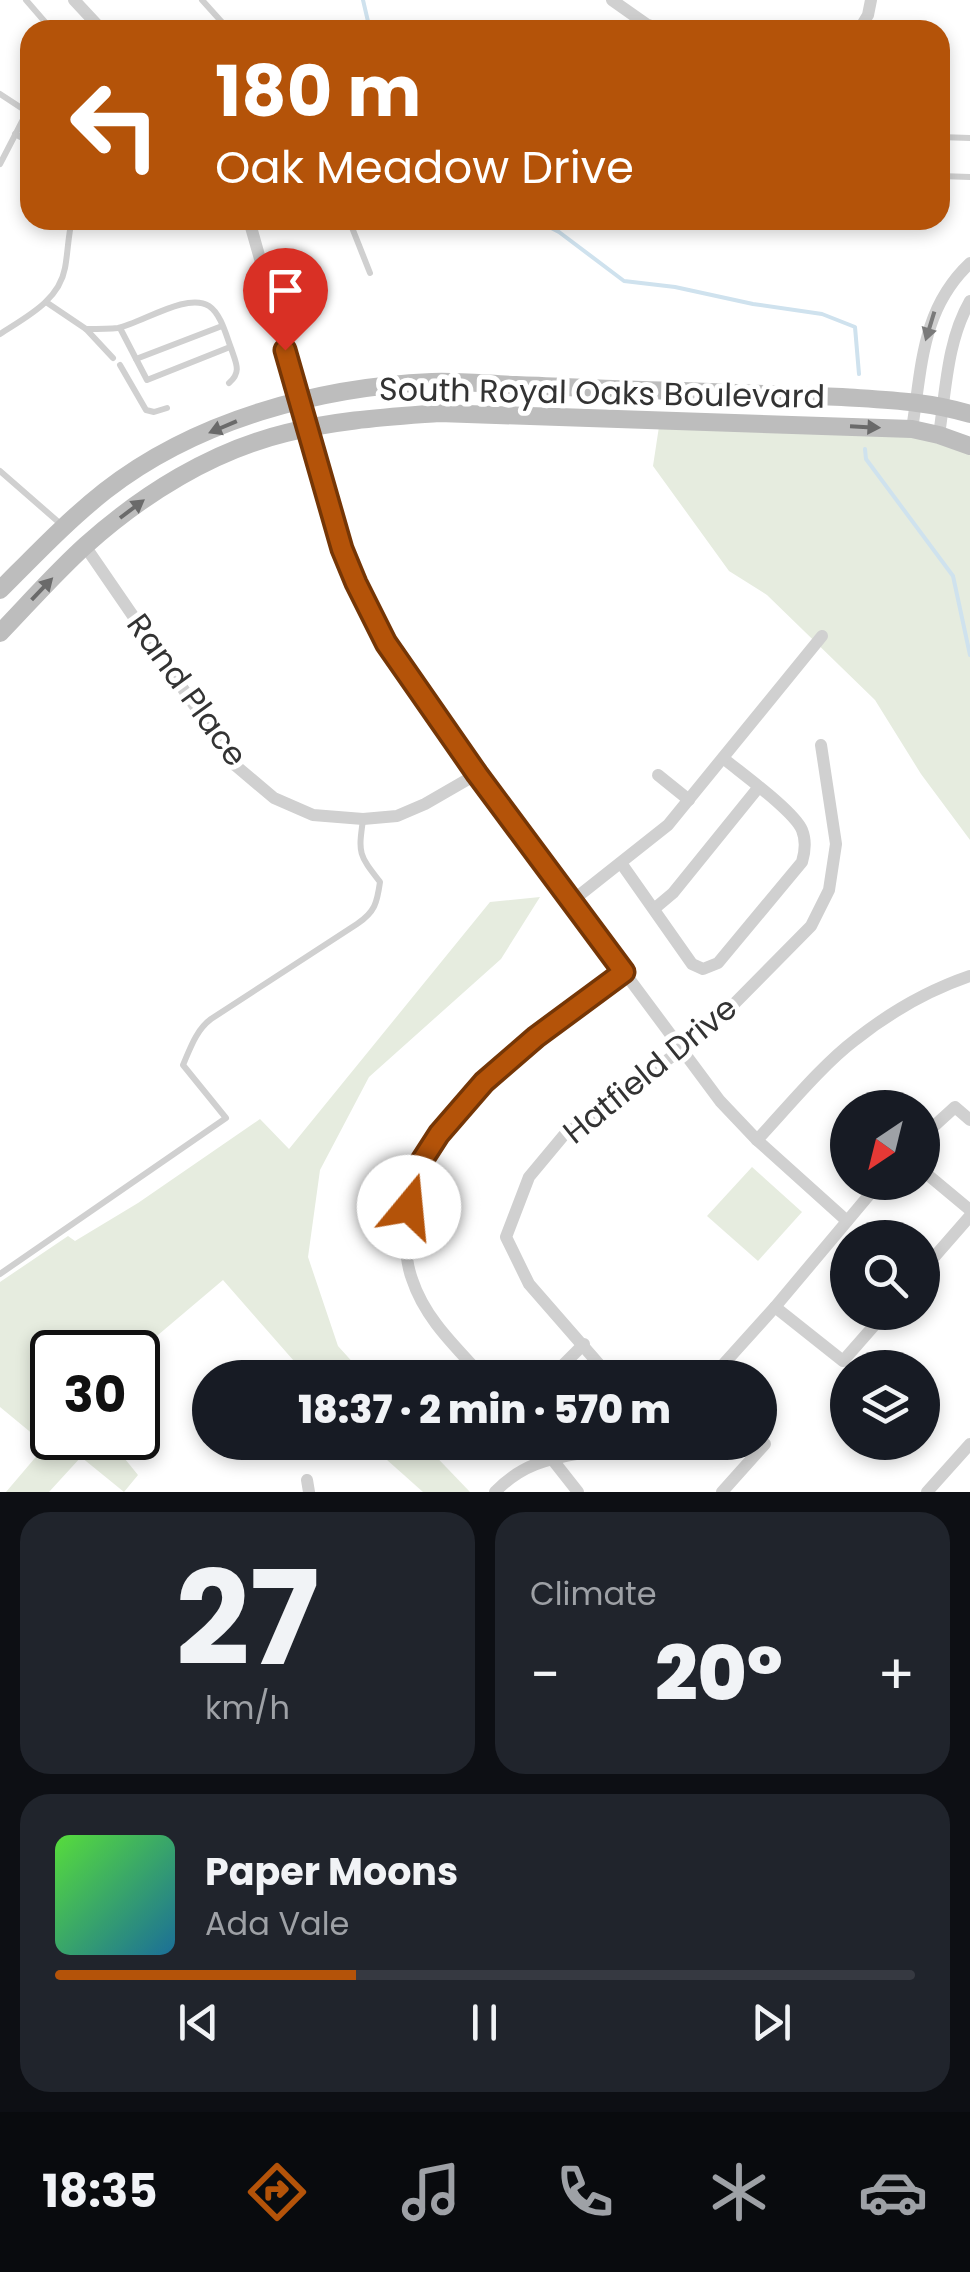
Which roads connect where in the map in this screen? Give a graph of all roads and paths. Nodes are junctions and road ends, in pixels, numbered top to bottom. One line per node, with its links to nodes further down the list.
1 (26, 0): 5 (lane)
2 (74, 0): 6 (street)
3 (202, 0): 7 (lane)
4 (612, 0): 8 (street)
5 (43, 20)
6 (93, 20)
7 (220, 20)
8 (640, 20)
9 (20, 124): 10 (lane)
10 (15, 134): 11 (lane); 12 (lane)
11 (20, 137)
12 (0, 164)
13 (70, 230): 19 (lane)
14 (252, 230): 27 (street)
15 (354, 230): 17 (lane)
16 (970, 262): 28 (street, one-way to 28)
17 (370, 273)
18 (970, 301): 29 (street)
19 (46, 302): 22 (lane); 23 (lane)
20 (222, 326): 21 (lane); 24 (lane); 25 (lane)
21 (120, 328): 22 (lane); 25 (lane)
22 (86, 330): 30 (lane)
23 (0, 334)
24 (230, 348): 25 (lane); 26 (lane)
25 (136, 359)
26 (229, 383)
27 (299, 400): 28 (main road, South Royal Oaks Boulevard); 32 (street); 37 (main road, South Royal Oaks Boulevard, one-way to 37)
28 (916, 401): 29 (main road, South Royal Oaks Boulevard); 33 (street)
29 (943, 406): 31 (main road, South Royal Oaks Boulevard); 34 (street)
30 (167, 408)
31 (970, 414)
32 (307, 428): 33 (main road, South Royal Oaks Boulevard, one-way to 33); 38 (main road, South Royal Oaks Boulevard, one-way to 32); 44 (street)
33 (912, 430): 34 (main road, South Royal Oaks Boulevard)
34 (939, 435): 35 (main road, South Royal Oaks Boulevard)
35 (970, 446)
36 (0, 471): 37 (lane)
37 (63, 526): 39 (main road, South Royal Oaks Boulevard)
38 (85, 546): 40 (main road, South Royal Oaks Boulevard, one-way to 38); 48 (street, Rand Place)
39 (0, 590)
40 (0, 633)
41 (822, 636): 43 (street)
42 (821, 745): 54 (street, Hatfield Drive)
43 (723, 758): 46 (street); 47 (street)
44 (477, 774): 48 (street, Rand Place); 50 (street)
45 (658, 775): 47 (street)
46 (758, 788): 51 (street); 51 (street)
47 (688, 800): 49 (street)
48 (363, 818): 64 (lane)
49 (621, 863): 50 (street); 51 (street)
50 (572, 900): 52 (street)
51 (654, 910)
52 (624, 972): 54 (street); 68 (street)
53 (970, 976): 57 (street)
54 (681, 1050): 57 (street); 67 (street, Hatfield Drive)
55 (970, 1120): 56 (street)
56 (940, 1121)
57 (757, 1140): 61 (street)
58 (940, 1186): 60 (street)
59 (865, 1200): 61 (street)
60 (970, 1213): 63 (street)
61 (848, 1220)
62 (830, 1241): 65 (street)
63 (940, 1249)
64 (0, 1274)
65 (775, 1307): 66 (street); 71 (street)
66 (871, 1330)
67 (584, 1344): 69 (street); 70 (street, Hatfield Drive)
68 (468, 1360)
69 (568, 1360)
70 (597, 1360)
71 (727, 1360)
72 (970, 1444): 79 (street)
73 (548, 1460): 76 (street)
74 (553, 1460): 77 (street)
75 (751, 1460): 78 (street)
76 (495, 1492)
77 (578, 1492)
78 (722, 1492)
79 (927, 1492)

